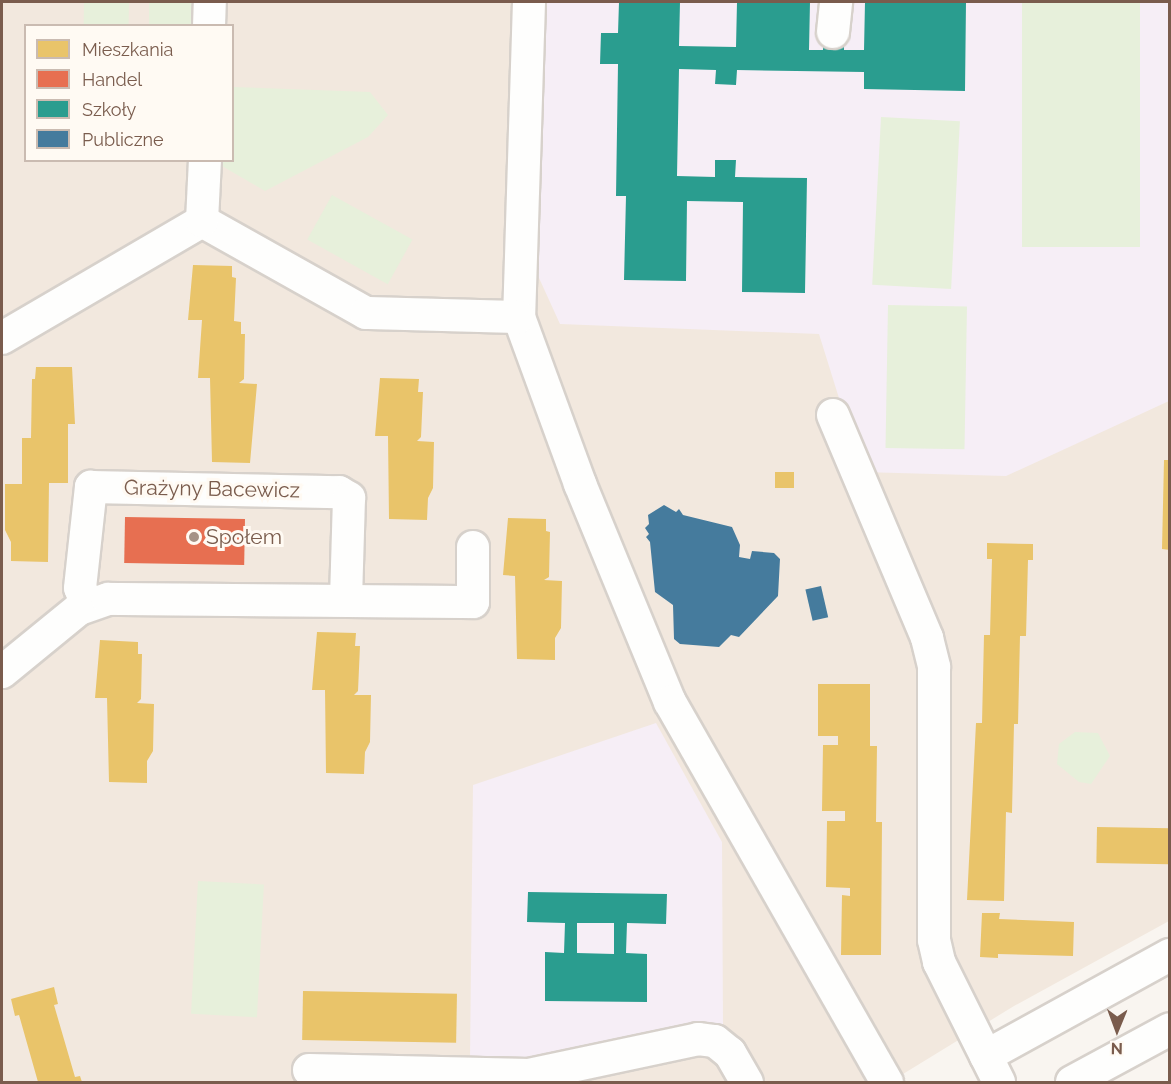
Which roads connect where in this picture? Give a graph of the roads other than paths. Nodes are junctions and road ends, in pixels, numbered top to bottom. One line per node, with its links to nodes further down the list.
1 (210, 2): 3 (street)
2 (529, 2): 6 (street)
3 (210, 24)
4 (205, 162): 5 (street)
5 (202, 221): 6 (street); 7 (street)
6 (519, 317): 18 (street)
7 (2, 338)
8 (833, 415): 15 (street)
9 (473, 547): 10 (street)
10 (346, 600): 11 (street); 11 (street, Grażyny Bacewicz)
11 (87, 605): 12 (street)
12 (2, 672)
13 (1170, 955): 15 (street)
14 (1170, 1029): 19 (street)
15 (992, 1069)
16 (309, 1070): 17 (street)
17 (747, 1083)
18 (887, 1083)
19 (1072, 1083)

